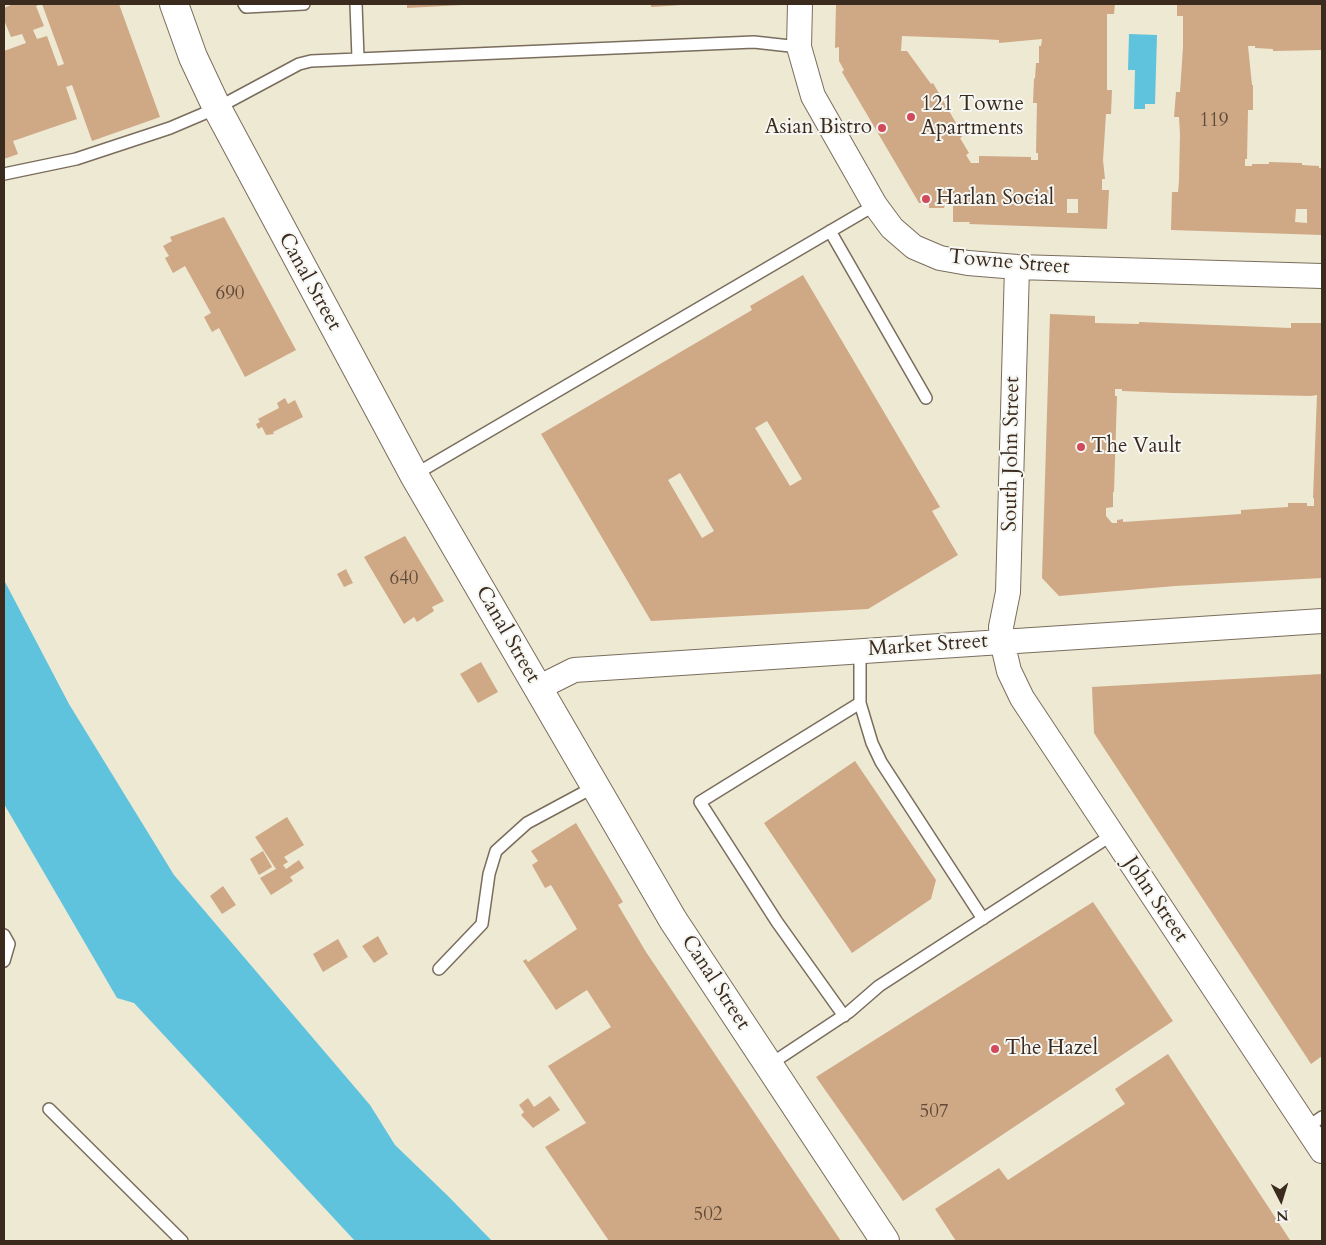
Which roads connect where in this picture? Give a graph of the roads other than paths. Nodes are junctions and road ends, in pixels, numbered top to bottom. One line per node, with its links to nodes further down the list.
1 (174, 4): 8 (street, Canal Street)
2 (244, 4): 3 (lane)
3 (304, 4)
4 (356, 4): 7 (lane)
5 (800, 4): 6 (street, Towne Street)
6 (799, 47): 7 (lane); 10 (street, Towne Street)
7 (358, 58): 8 (lane)
8 (217, 108): 9 (lane); 15 (street, Canal Street)
9 (4, 174)
10 (876, 205): 11 (lane); 12 (street, Towne Street)
11 (830, 232): 14 (lane); 15 (lane)
12 (1017, 267): 13 (street, Towne Street); 17 (street, South John Street)
13 (1322, 276)
14 (926, 398)
15 (414, 475): 19 (street, Canal Street)
16 (1322, 622): 17 (street, Market Street)
17 (1002, 641): 18 (street, Market Street); 22 (street, John Street)
18 (860, 651): 19 (street, Market Street); 20 (lane)
19 (538, 688): 21 (street, Canal Street)
20 (860, 703): 23 (lane); 27 (lane)
21 (594, 787): 26 (lane); 28 (street, Canal Street)
22 (1112, 835): 23 (lane); 30 (street, John Street)
23 (982, 919): 27 (lane)
24 (4, 935): 25 (lane)
25 (4, 961)
26 (439, 969)
27 (844, 1016): 28 (lane)
28 (769, 1065): 33 (street, Canal Street)
29 (50, 1109): 32 (lane)
30 (1314, 1122): 31 (street, John Street)
31 (1322, 1151)
32 (182, 1241)
33 (885, 1241)

